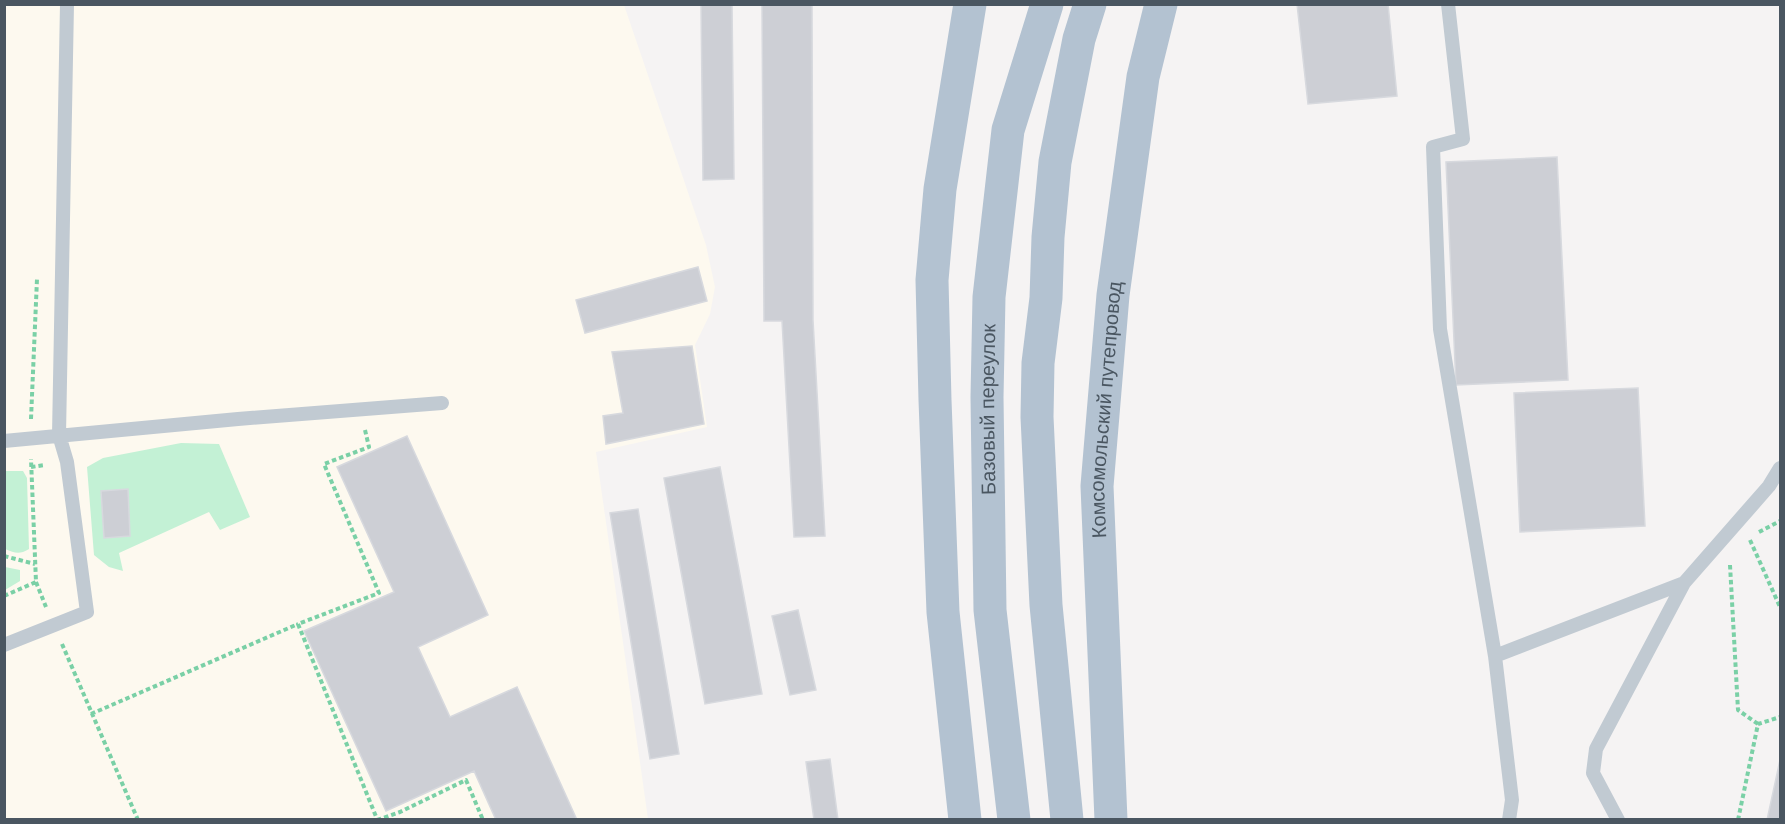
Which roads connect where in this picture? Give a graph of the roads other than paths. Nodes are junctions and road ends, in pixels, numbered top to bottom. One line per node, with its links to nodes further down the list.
1 (67, 4): 8 (lane)
2 (970, 4): 14 (main road)
3 (1047, 4): 15 (main road, Базовый переулок)
4 (1090, 4): 16 (main road)
5 (1161, 4): 17 (main road, Комсомольский путепровод)
6 (1448, 4): 13 (lane)
7 (442, 403): 8 (lane)
8 (59, 435): 9 (lane); 12 (lane)
9 (4, 441)
10 (1780, 468): 11 (lane)
11 (1684, 583): 13 (lane); 19 (lane)
12 (4, 645)
13 (1495, 656): 18 (lane)
14 (965, 819)
15 (1014, 819)
16 (1067, 819)
17 (1111, 819)
18 (1509, 819)
19 (1618, 819)

